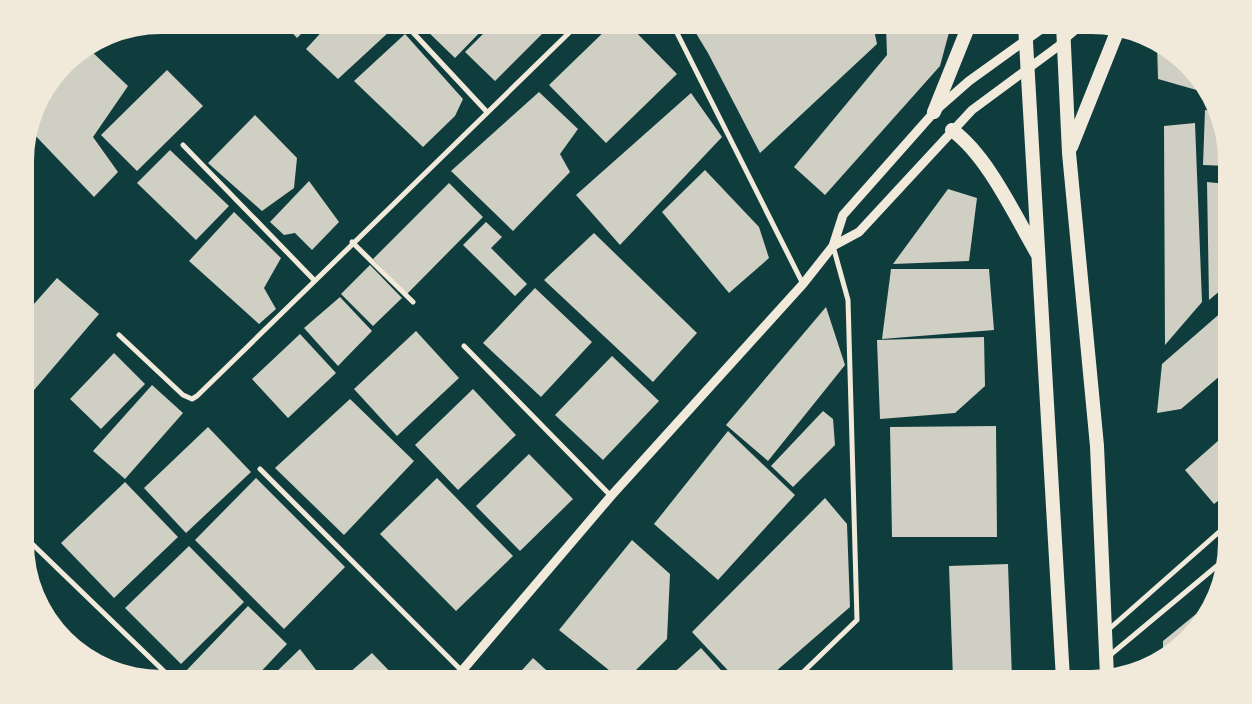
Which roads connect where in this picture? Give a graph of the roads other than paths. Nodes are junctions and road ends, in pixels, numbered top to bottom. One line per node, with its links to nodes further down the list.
1 (414, 34): 12 (street)
2 (568, 34): 12 (street)
3 (678, 34): 21 (street)
4 (965, 34): 13 (highway)
5 (1023, 34): 13 (street)
6 (1025, 34): 11 (highway)
7 (1064, 34): 10 (highway)
8 (1073, 34): 10 (street)
9 (1116, 37): 16 (highway)
10 (1064, 42): 11 (street); 16 (highway)
11 (1026, 68): 14 (street); 19 (highway)
12 (487, 112): 17 (street)
13 (934, 112): 18 (street)
14 (952, 130): 18 (street); 19 (highway)
15 (183, 145): 20 (street)
16 (1069, 153): 30 (highway)
17 (352, 242): 20 (street); 22 (street)
18 (833, 246): 21 (street); 35 (street)
19 (1040, 258): 36 (highway)
20 (314, 280): 23 (street)
21 (803, 284): 26 (street)
22 (413, 302)
23 (119, 335)
24 (464, 346): 26 (street)
25 (260, 469): 33 (street)
26 (612, 496): 34 (street)
27 (1218, 533): 30 (street)
28 (34, 546): 32 (street)
29 (1216, 568): 31 (street)
30 (1105, 632): 31 (highway)
31 (1107, 668)
32 (163, 670)
33 (461, 670)
34 (463, 670)
35 (805, 670)
36 (1063, 670)

